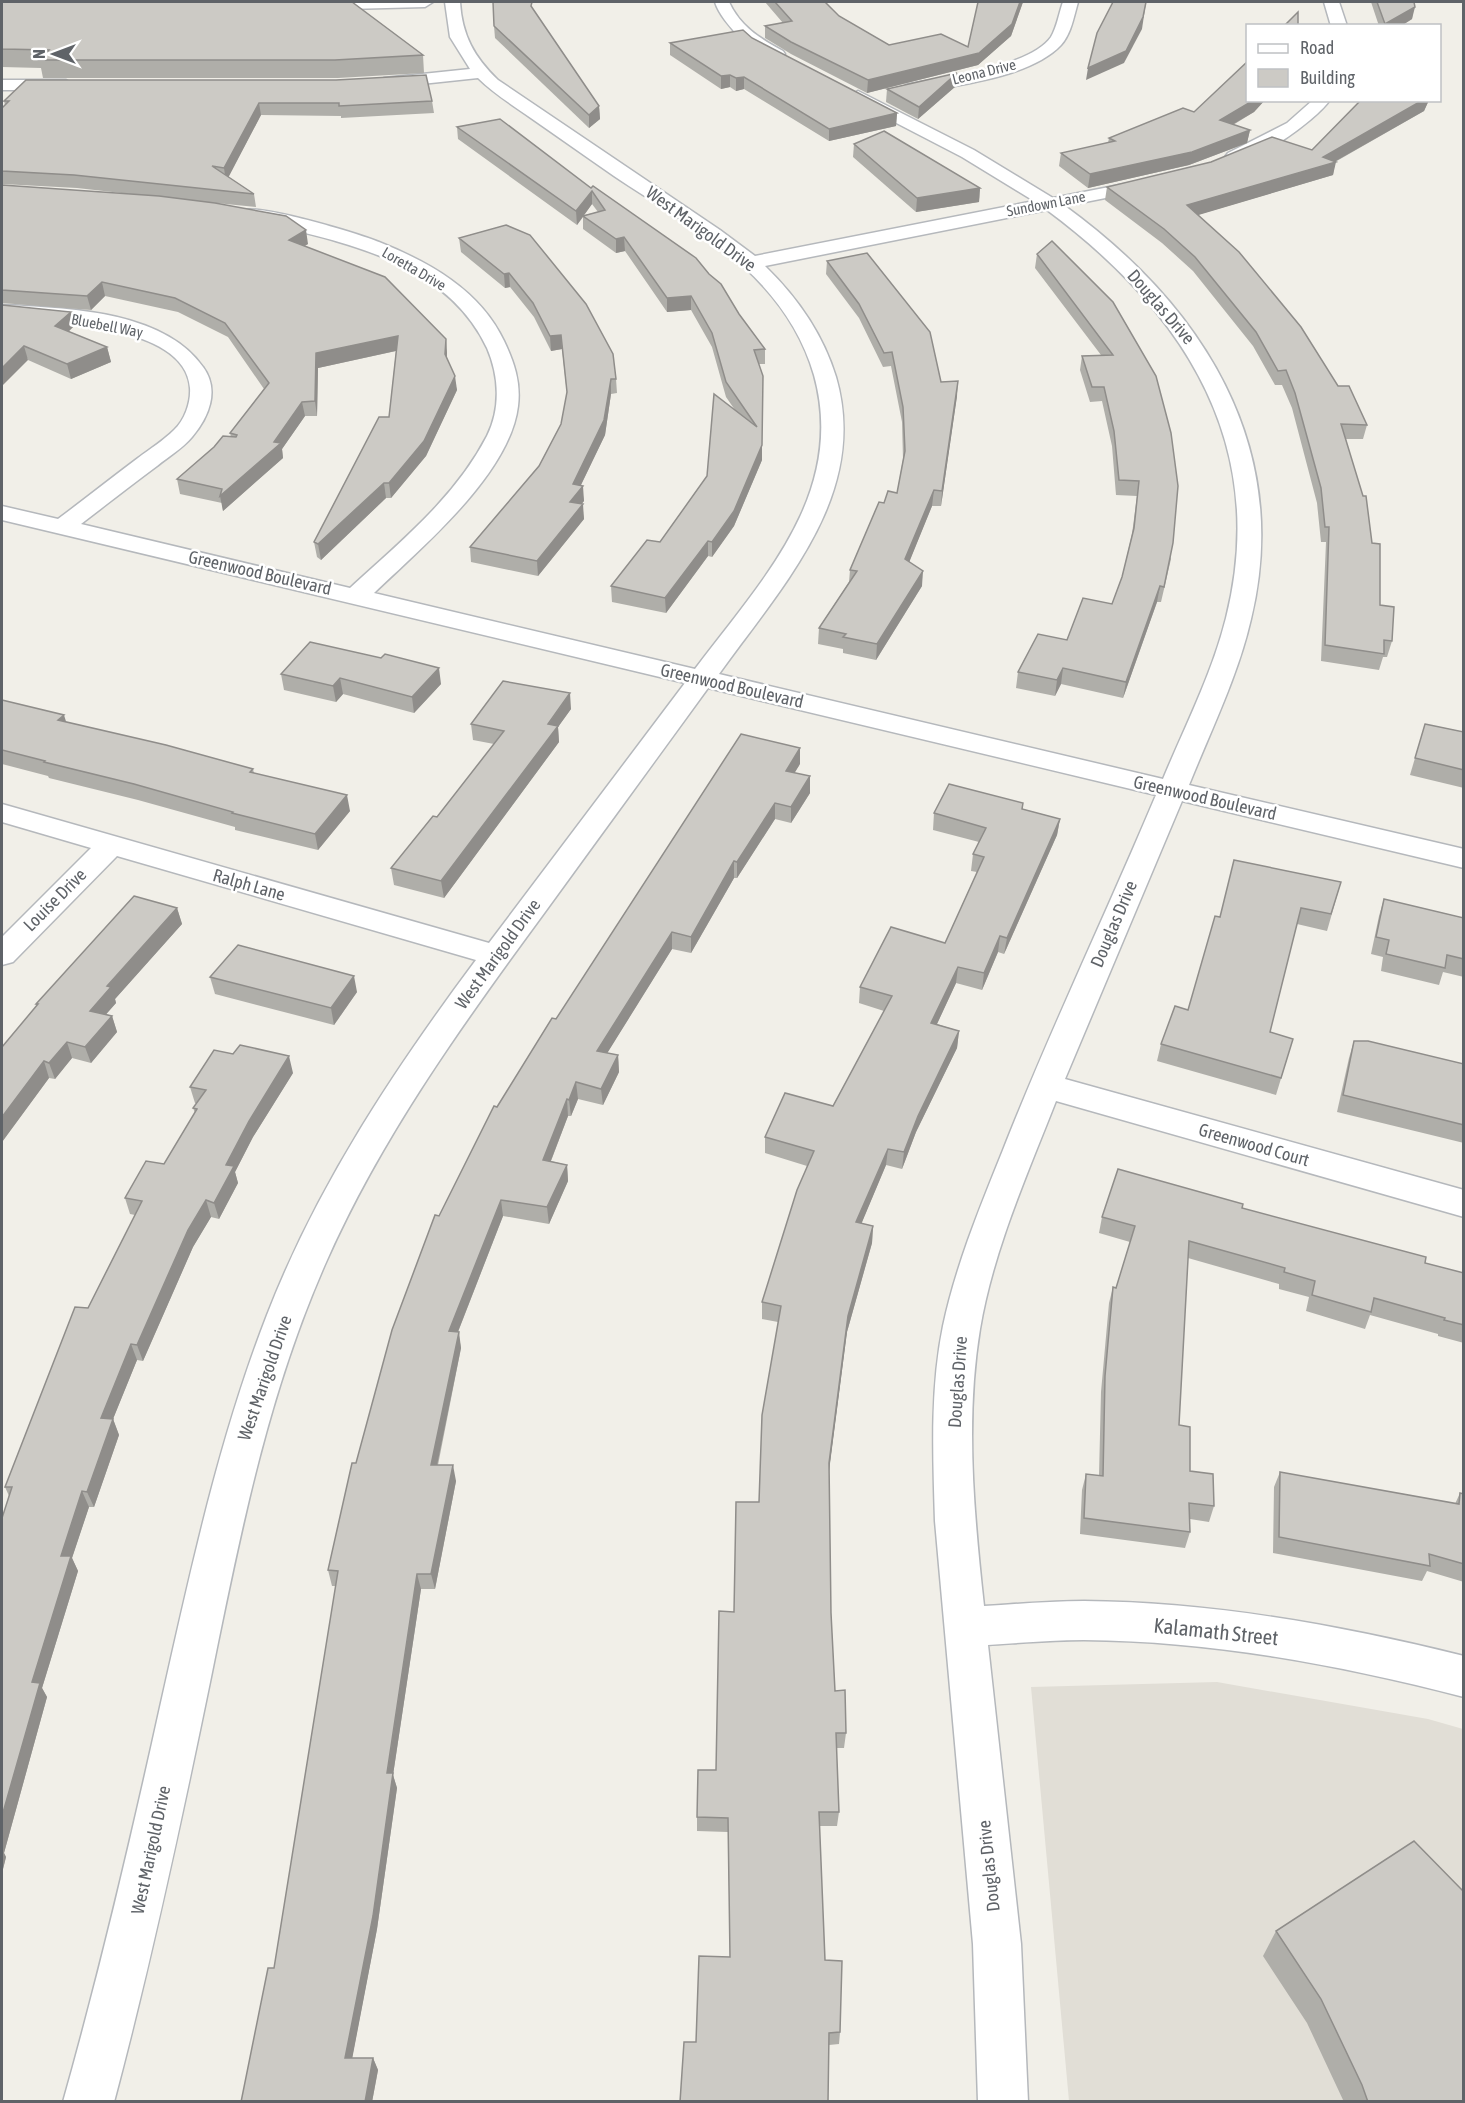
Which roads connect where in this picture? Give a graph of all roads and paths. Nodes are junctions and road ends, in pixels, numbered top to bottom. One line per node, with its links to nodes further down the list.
1 (425, 2): 6 (street)
2 (452, 2): 9 (street, West Marigold Drive)
3 (722, 2): 8 (street)
4 (1070, 2): 14 (street, Leona Drive)
5 (1332, 2): 7 (street)
6 (297, 5)
7 (1338, 24)
8 (802, 67)
9 (481, 73): 11 (street); 20 (street, West Marigold Drive)
10 (833, 83): 14 (street, Douglas Drive)
11 (362, 84)
12 (2, 85): 13 (street)
13 (82, 85)
14 (884, 96): 18 (street, Douglas Drive)
15 (1320, 102): 16 (street)
16 (1213, 164)
17 (1170, 178): 18 (street, Sundown Lane)
18 (1049, 204): 20 (street, Sundown Lane); 26 (street, Douglas Drive)
19 (227, 211): 24 (street, Loretta Drive)
20 (751, 262): 25 (street, West Marigold Drive)
21 (2, 311): 23 (street, Bluebell Way)
22 (2, 513): 23 (street, Greenwood Boulevard)
23 (64, 526): 24 (street, Greenwood Boulevard)
24 (356, 596): 25 (street, Greenwood Boulevard)
25 (701, 679): 26 (street, Greenwood Boulevard); 30 (street, West Marigold Drive)
26 (1172, 790): 29 (street, Greenwood Boulevard); 32 (street, Douglas Drive)
27 (2, 813): 28 (street, Ralph Lane)
28 (110, 846): 30 (street, Ralph Lane); 31 (street, Louise Drive)
29 (1464, 859)
30 (496, 955): 36 (street, West Marigold Drive)
31 (2, 956)
32 (1045, 1086): 33 (street, Greenwood Court); 34 (street, Douglas Drive)
33 (1464, 1204)
34 (965, 1626): 35 (street, Kalamath Street); 37 (street, Douglas Drive)
35 (1464, 1677)
36 (88, 2102)
37 (1004, 2102)

